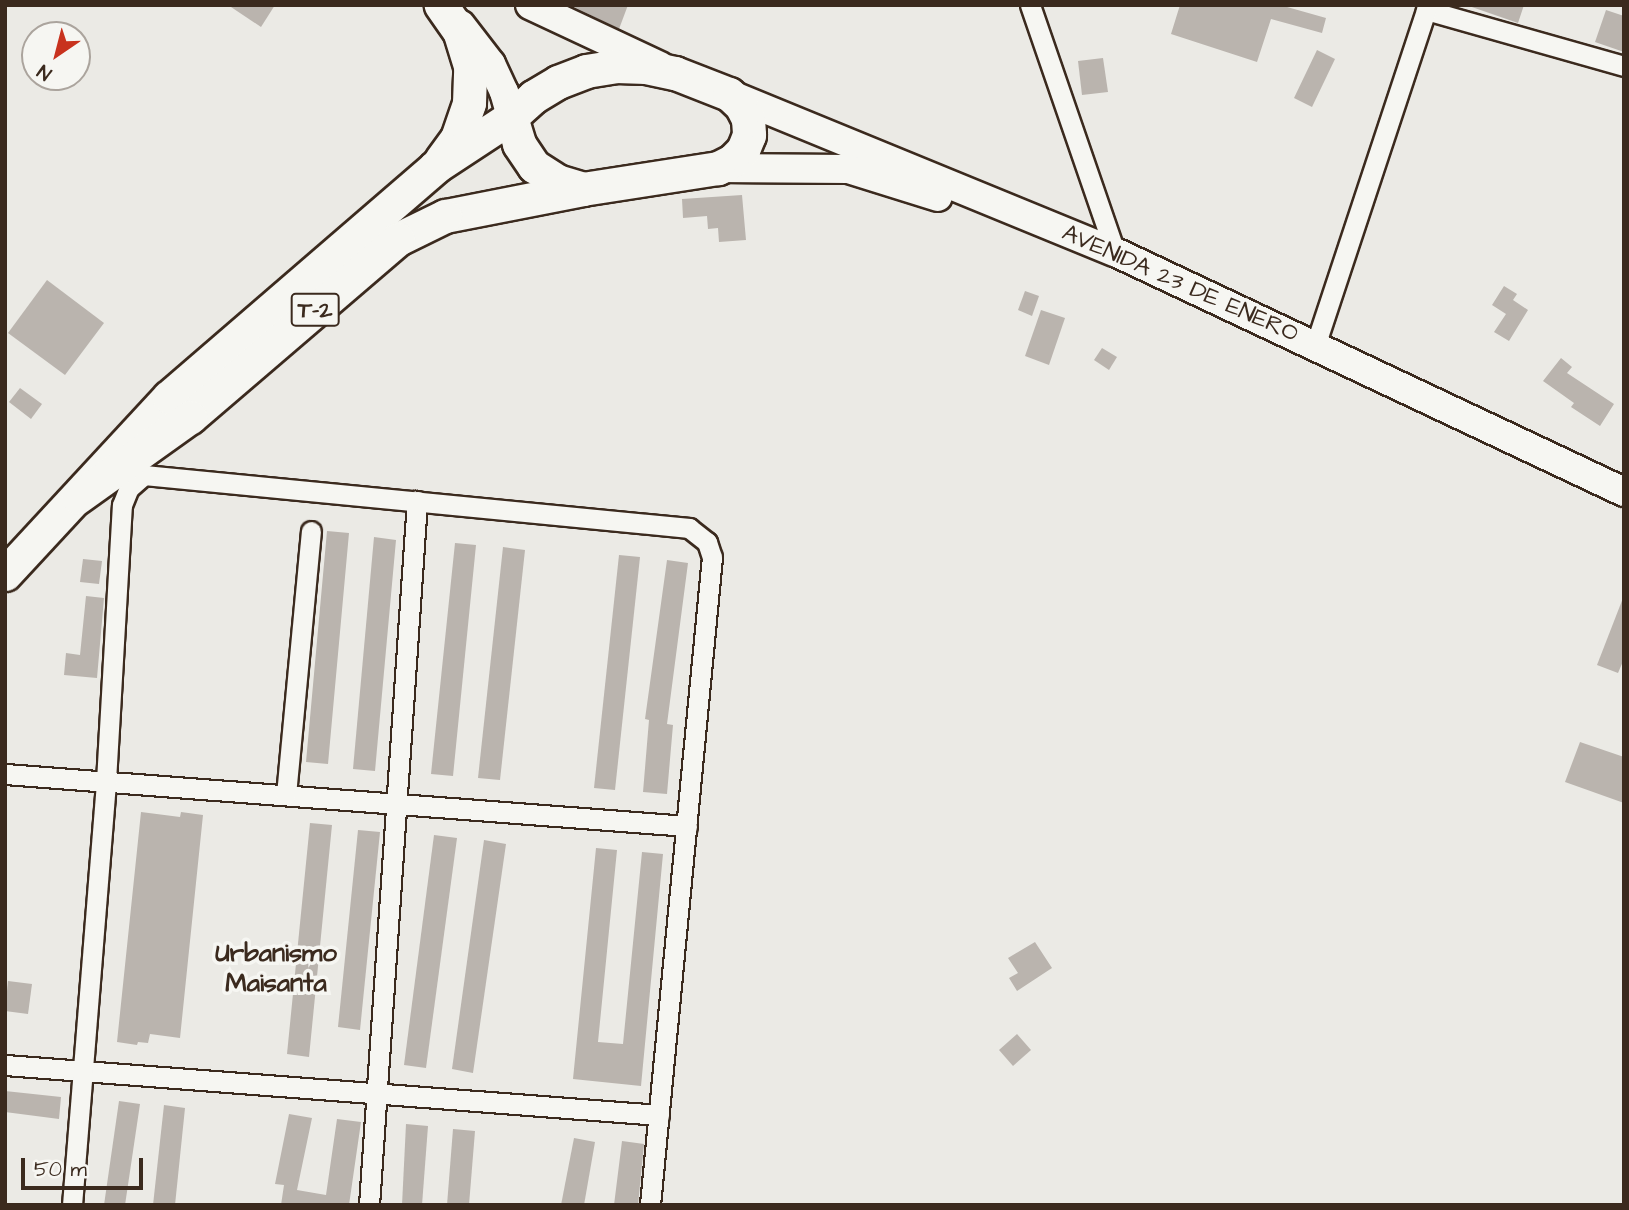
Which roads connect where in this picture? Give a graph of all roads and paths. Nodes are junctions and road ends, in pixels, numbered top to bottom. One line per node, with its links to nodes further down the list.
1 (442, 5): 8 (main road); 9 (highway, T-2)
2 (530, 5): 6 (main road)
3 (1030, 5): 12 (street)
4 (1427, 8): 5 (street); 13 (street)
5 (1624, 66)
6 (675, 73): 7 (highway, T-2); 8 (highway, T-2)
7 (729, 94): 10 (highway); 12 (main road, AVENIDA 23 DE ENERO / T-2)
8 (511, 117): 9 (highway, T-2); 11 (highway, T-2)
9 (435, 167): 15 (highway, T-2)
10 (718, 168): 11 (highway, T-2); 17 (main road, AVENIDA 23 DE ENERO / T-2)
11 (583, 189): 15 (highway, T-2)
12 (1115, 252): 13 (main road, AVENIDA 23 DE ENERO / T-2)
13 (1315, 346): 14 (main road, AVENIDA 23 DE ENERO / T-2)
14 (1624, 492)
15 (78, 497): 19 (highway, T-2)
16 (417, 501): 21 (street); 23 (street); 24 (street)
17 (1624, 509)
18 (310, 531): 22 (street)
19 (5, 574)
20 (5, 774): 21 (street)
21 (106, 781): 22 (street); 26 (street)
22 (286, 795): 23 (street)
23 (396, 803): 24 (street); 27 (street)
24 (687, 826): 28 (street)
25 (5, 1065): 26 (street)
26 (84, 1072): 27 (street); 29 (street)
27 (377, 1093): 28 (street); 30 (street)
28 (659, 1115): 31 (street)
29 (72, 1205)
30 (369, 1205)
31 (650, 1205)

